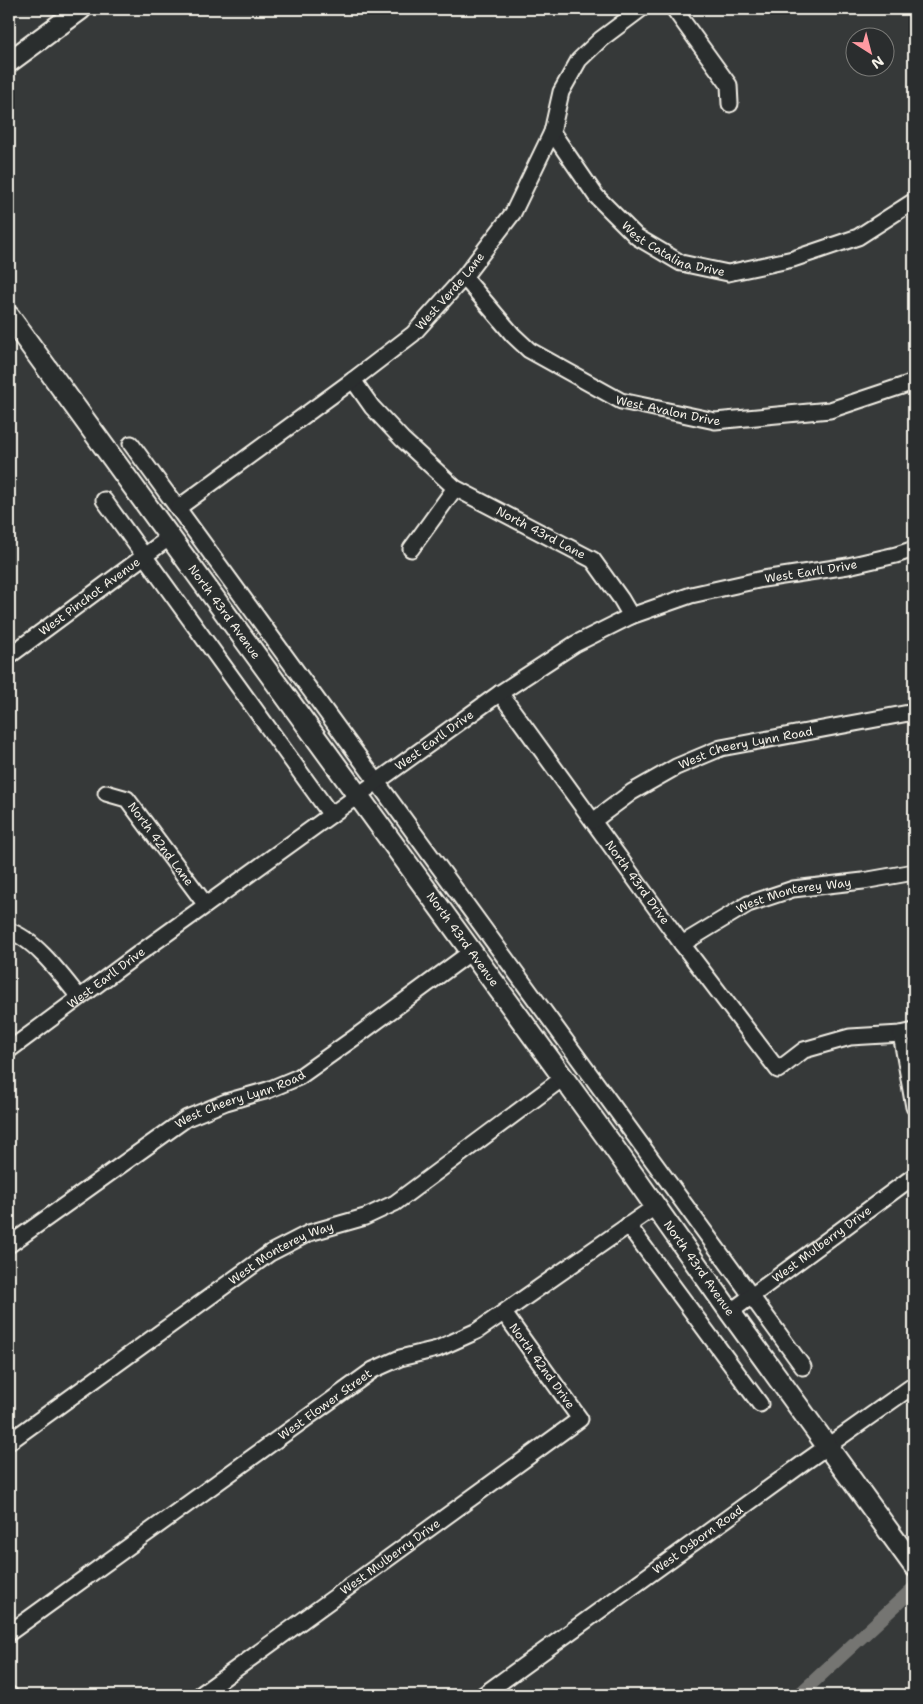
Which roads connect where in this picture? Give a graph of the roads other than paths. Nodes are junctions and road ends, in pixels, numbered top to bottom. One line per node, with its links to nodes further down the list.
1 (81, 9): 4 (main road)
2 (641, 9): 6 (street, West Verde Lane)
3 (674, 9): 5 (street)
4 (9, 62)
5 (730, 104)
6 (552, 132): 7 (street, West Catalina Drive); 8 (street, West Verde Lane)
7 (914, 201)
8 (464, 277): 10 (street, West Verde Lane); 11 (street, West Avalon Drive)
9 (9, 316): 16 (main road, North 43rd Avenue)
10 (353, 380): 13 (street, North 43rd Lane); 15 (street, West Verde Lane)
11 (914, 382)
12 (131, 444): 15 (street, North 43rd Avenue)
13 (455, 488): 17 (street); 20 (street, North 43rd Lane)
14 (104, 500): 19 (street)
15 (178, 508): 24 (street, North 43rd Avenue)
16 (170, 537): 19 (street, West Pinchot Avenue); 26 (main road, North 43rd Avenue)
17 (411, 549)
18 (914, 549): 20 (street, West Earll Drive)
19 (143, 555): 21 (street, West Pinchot Avenue); 27 (street)
20 (631, 616): 22 (street, West Earll Drive)
21 (9, 656)
22 (500, 693): 24 (street, West Earll Drive); 28 (street, North 43rd Drive)
23 (914, 712): 28 (street, West Cheery Lynn Road)
24 (377, 782): 26 (street, West Earll Drive); 43 (street, North 43rd Avenue)
25 (106, 793): 30 (street, North 42nd Lane)
26 (358, 796): 27 (street, West Earll Drive); 33 (main road, North 43rd Avenue)
27 (331, 815): 30 (street, West Earll Drive)
28 (594, 821): 32 (street, North 43rd Drive)
29 (914, 872): 32 (street, West Monterey Way)
30 (206, 905): 34 (street, West Earll Drive)
31 (9, 931): 34 (street)
32 (682, 944): 35 (street, North 43rd Drive)
33 (471, 952): 37 (main road, North 43rd Avenue); 42 (street, West Cheery Lynn Road)
34 (79, 997): 36 (street, West Earll Drive)
35 (908, 1032): 38 (street)
36 (9, 1050)
37 (563, 1078): 40 (main road, North 43rd Avenue); 50 (street, West Monterey Way)
38 (914, 1107)
39 (914, 1176): 43 (street, West Mulberry Drive)
40 (656, 1206): 41 (street, West Flower Street); 44 (main road, North 43rd Avenue)
41 (628, 1225): 45 (street, West Flower Street); 48 (street)
42 (9, 1246)
43 (752, 1297): 44 (street, West Mulberry Drive); 46 (street, North 43rd Avenue)
44 (730, 1312): 51 (main road, North 43rd Avenue)
45 (504, 1313): 49 (street, North 42nd Drive); 53 (street, West Flower Street)
46 (803, 1367)
47 (914, 1385): 51 (street, West Osborn Road)
48 (760, 1404)
49 (580, 1419): 54 (street, West Mulberry Drive)
50 (9, 1442)
51 (827, 1446): 52 (main road, North 43rd Avenue); 55 (street, West Osborn Road)
52 (914, 1566)
53 (9, 1633)
54 (200, 1695)
55 (483, 1695)

